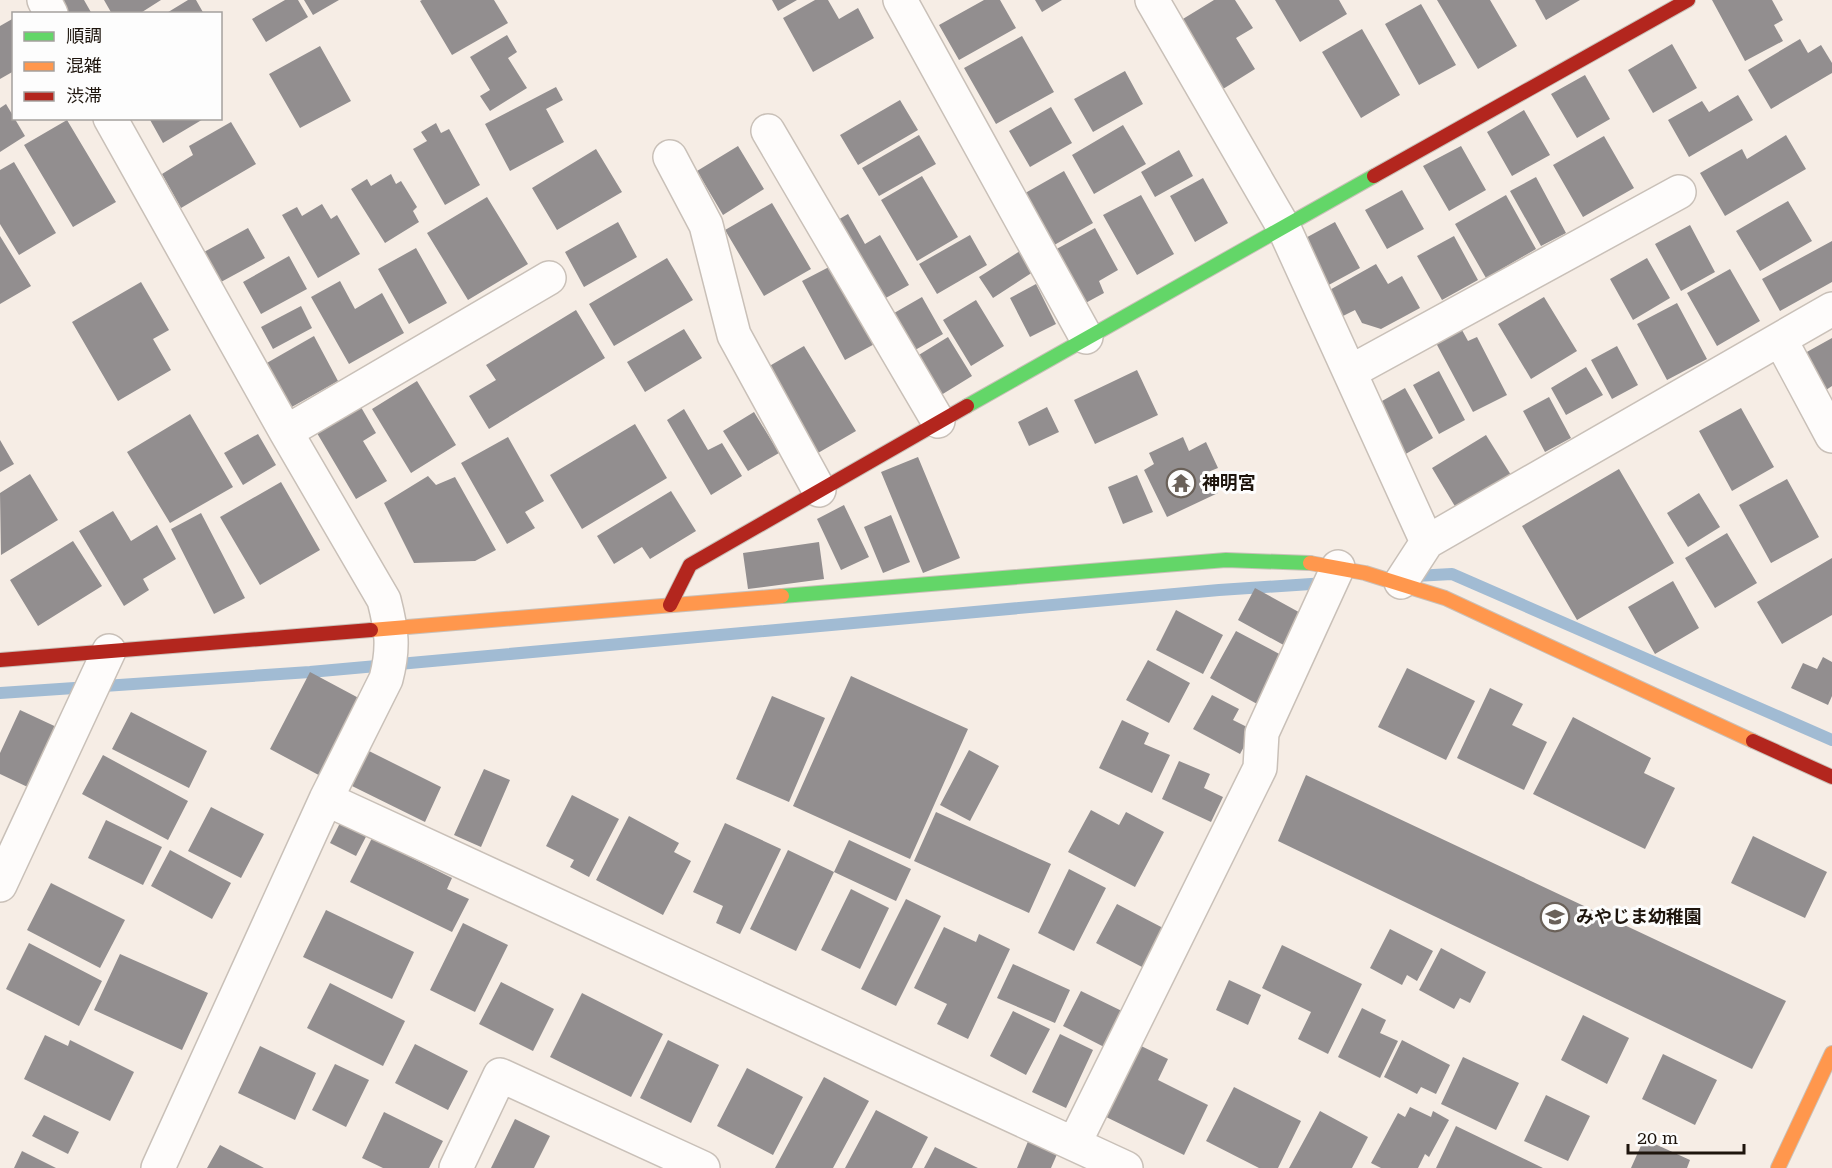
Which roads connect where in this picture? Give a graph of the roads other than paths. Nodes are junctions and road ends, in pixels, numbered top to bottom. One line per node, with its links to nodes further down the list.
1 (900, 0): 11 (street)
2 (1688, 0): 8 (main road)
3 (1163, 4): 8 (street)
4 (111, 120): 15 (street)
5 (768, 131): 14 (street)
6 (670, 157): 17 (street)
7 (1679, 192): 13 (street)
8 (1284, 228): 11 (main road); 13 (street)
9 (549, 278): 15 (street)
10 (1832, 309): 12 (street)
11 (1086, 337): 14 (main road)
12 (1780, 339): 16 (street); 18 (street)
13 (1350, 372): 18 (street)
14 (938, 422): 17 (main road)
15 (286, 432): 22 (street)
16 (1832, 436)
17 (819, 490): 21 (main road)
18 (1427, 542): 20 (street)
19 (1338, 567): 20 (main road); 21 (main road); 29 (street)
20 (1401, 582): 25 (main road)
21 (670, 606): 22 (main road)
22 (392, 628): 23 (main road); 26 (street)
23 (109, 651): 24 (main road); 27 (street)
24 (0, 660)
25 (1832, 777)
26 (327, 799): 29 (street); 30 (street)
27 (0, 885)
28 (1832, 1053): 34 (main road)
29 (1077, 1153): 33 (street)
30 (158, 1168)
31 (456, 1168): 32 (street)
32 (703, 1168)
33 (1126, 1168)
34 (1778, 1168)

